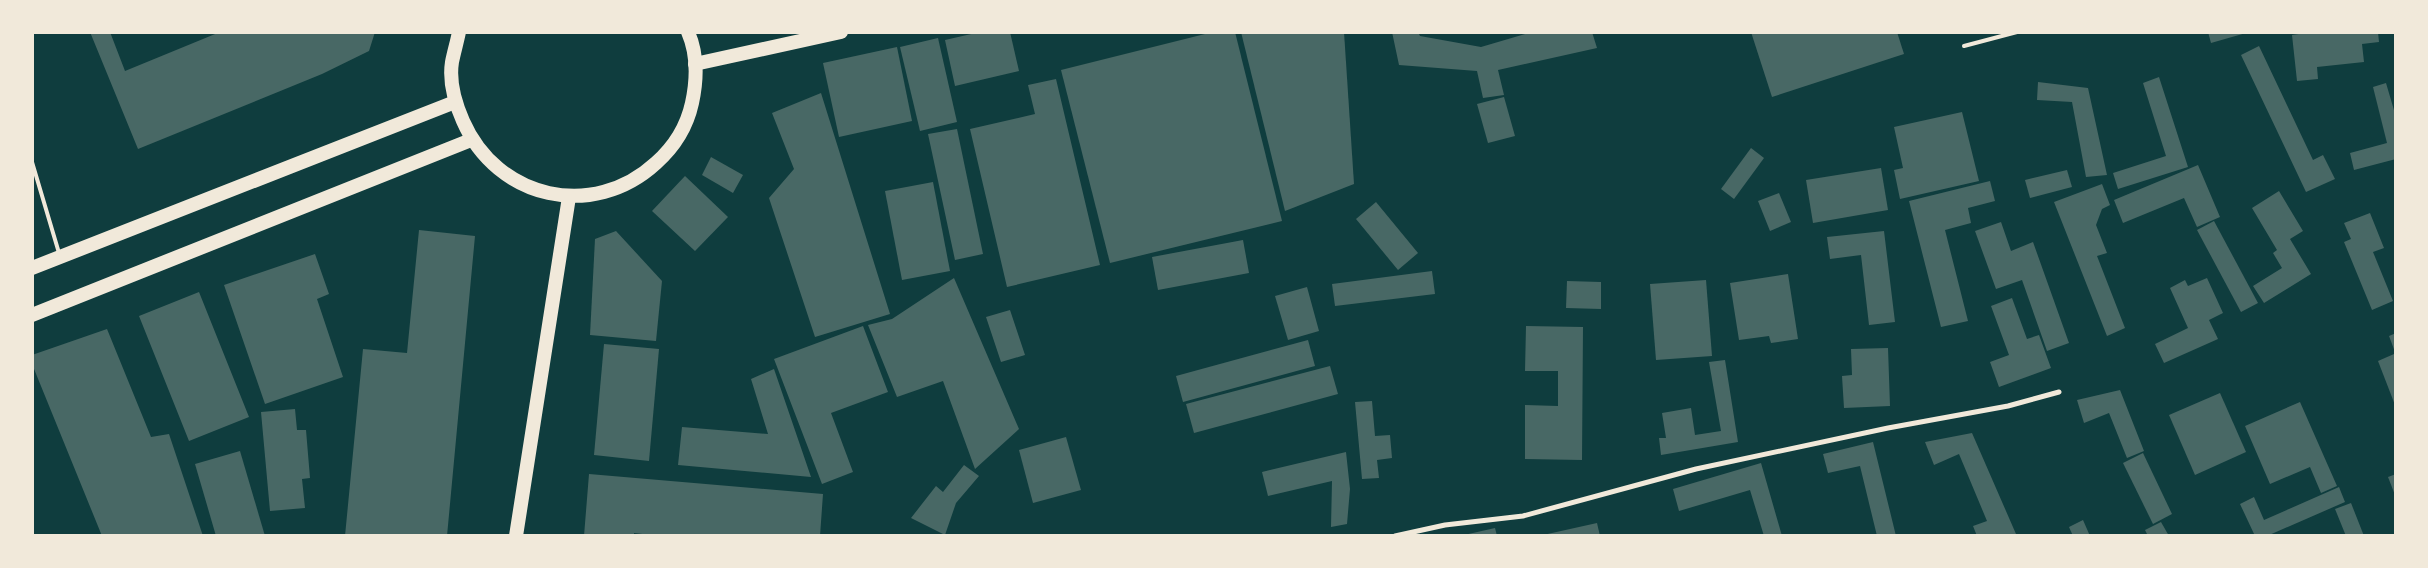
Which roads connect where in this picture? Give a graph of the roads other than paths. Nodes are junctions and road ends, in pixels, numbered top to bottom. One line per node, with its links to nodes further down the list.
1 (459, 32): 7 (highway)
2 (688, 32): 6 (highway)
3 (841, 32): 6 (highway)
4 (2017, 32): 5 (lane)
5 (1964, 46)
6 (695, 64): 10 (highway)
7 (455, 102): 8 (highway); 11 (highway)
8 (471, 140): 10 (highway); 13 (highway)
9 (32, 162): 11 (lane)
10 (569, 197): 15 (highway)
11 (60, 257): 12 (highway)
12 (32, 268)
13 (32, 315)
14 (2059, 392): 16 (street)
15 (516, 536)
16 (1394, 536)

